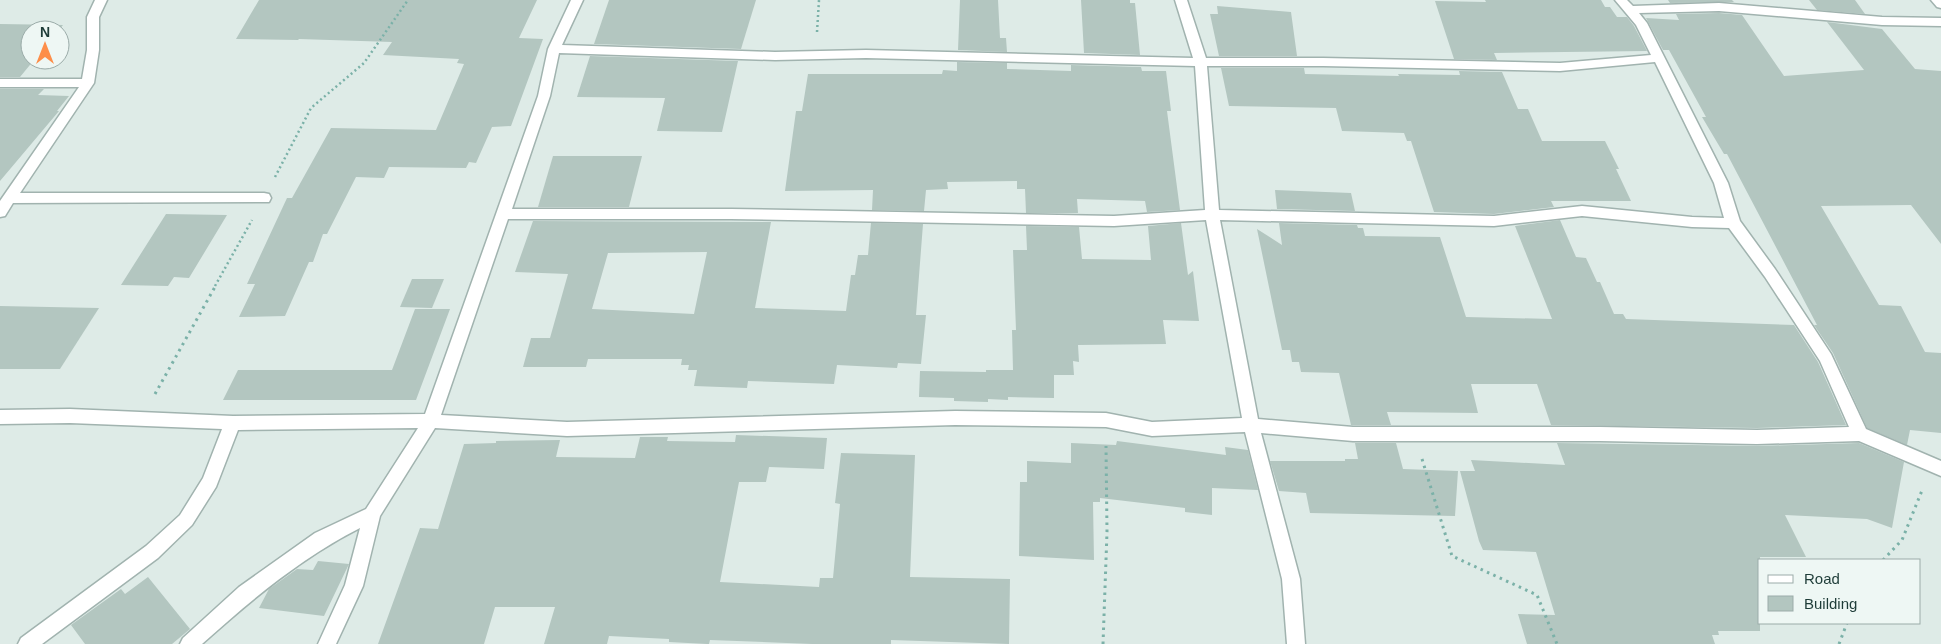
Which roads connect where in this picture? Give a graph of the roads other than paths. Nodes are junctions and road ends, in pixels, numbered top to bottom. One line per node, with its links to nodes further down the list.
1 (101, 0): 11 (street)
2 (577, 0): 8 (street)
3 (1181, 0): 10 (street)
4 (1937, 0): 5 (street)
5 (1941, 4)
6 (1625, 5): 7 (street); 9 (street)
7 (1941, 22)
8 (554, 49): 10 (street); 16 (street)
9 (1659, 58): 10 (street); 18 (street)
10 (1201, 63): 17 (street)
11 (88, 82): 12 (street); 13 (street)
12 (0, 83)
13 (10, 198): 14 (street); 15 (street)
14 (264, 198)
15 (0, 212)
16 (502, 214): 17 (street); 20 (street)
17 (1212, 215): 18 (street); 22 (street)
18 (1733, 224): 23 (street)
19 (0, 417): 21 (street)
20 (431, 421): 21 (street); 22 (street); 25 (street)
21 (233, 423): 26 (street)
22 (1251, 425): 23 (street); 29 (street)
23 (1860, 434): 24 (street)
24 (1935, 466)
25 (372, 514): 27 (street); 28 (street)
26 (26, 644)
27 (189, 644)
28 (327, 644)
29 (1296, 644)

